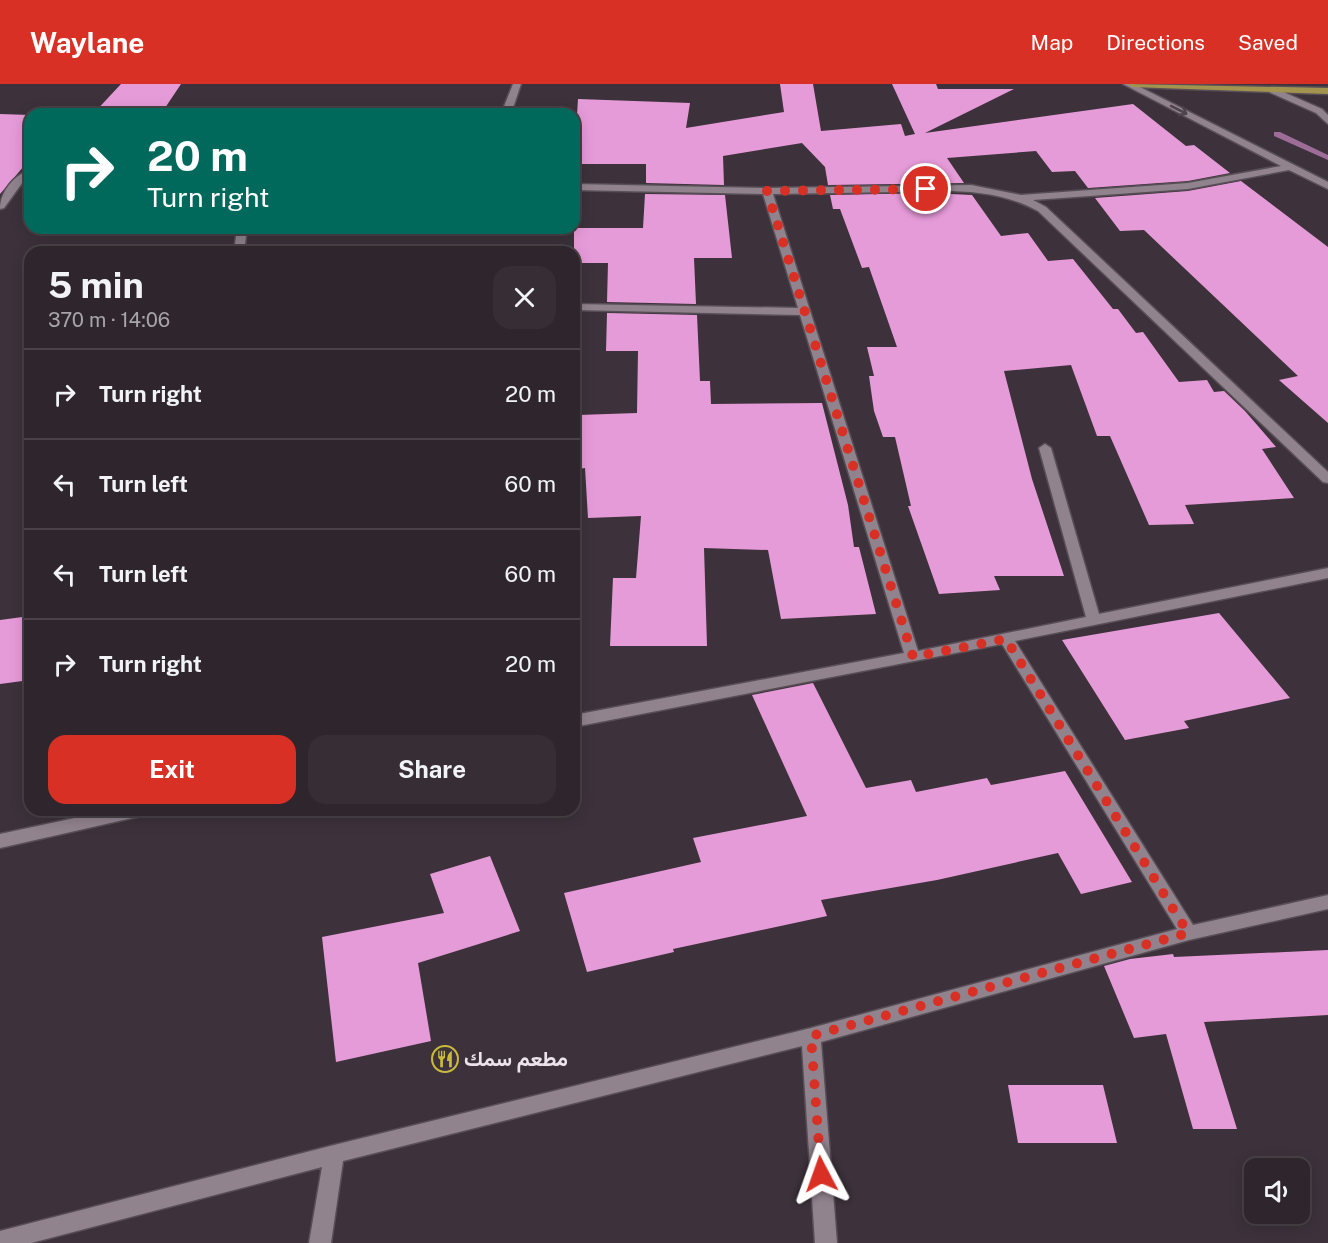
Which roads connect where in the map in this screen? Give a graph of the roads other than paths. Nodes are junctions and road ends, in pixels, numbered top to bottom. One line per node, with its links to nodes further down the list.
1 (517, 84): 7 (street)
2 (1126, 84): 9 (street, one-way to 9)
3 (1132, 84): 5 (main road)
4 (1248, 84): 5 (main road)
5 (1272, 90): 6 (main road); 8 (street)
6 (1328, 91)
7 (508, 108)
8 (1328, 120)
9 (1290, 167): 11 (street); 14 (street)
10 (24, 176): 15 (street)
11 (1328, 186)
12 (580, 187): 13 (street)
13 (767, 191): 14 (street); 17 (street)
14 (1022, 198): 19 (street)
15 (0, 206)
16 (580, 307): 17 (street)
17 (804, 312): 23 (street)
18 (1045, 448): 21 (street)
19 (1328, 479)
20 (1328, 573): 21 (street)
21 (1094, 621): 22 (street)
22 (1006, 639): 23 (street); 28 (street)
23 (913, 657): 24 (street)
24 (580, 719)
25 (114, 816): 26 (street)
26 (0, 841)
27 (1328, 902): 28 (street)
28 (1188, 933): 29 (street)
29 (811, 1036): 30 (street); 33 (street)
30 (334, 1154): 31 (street); 32 (street)
31 (0, 1241)
32 (320, 1243)
33 (826, 1243)

